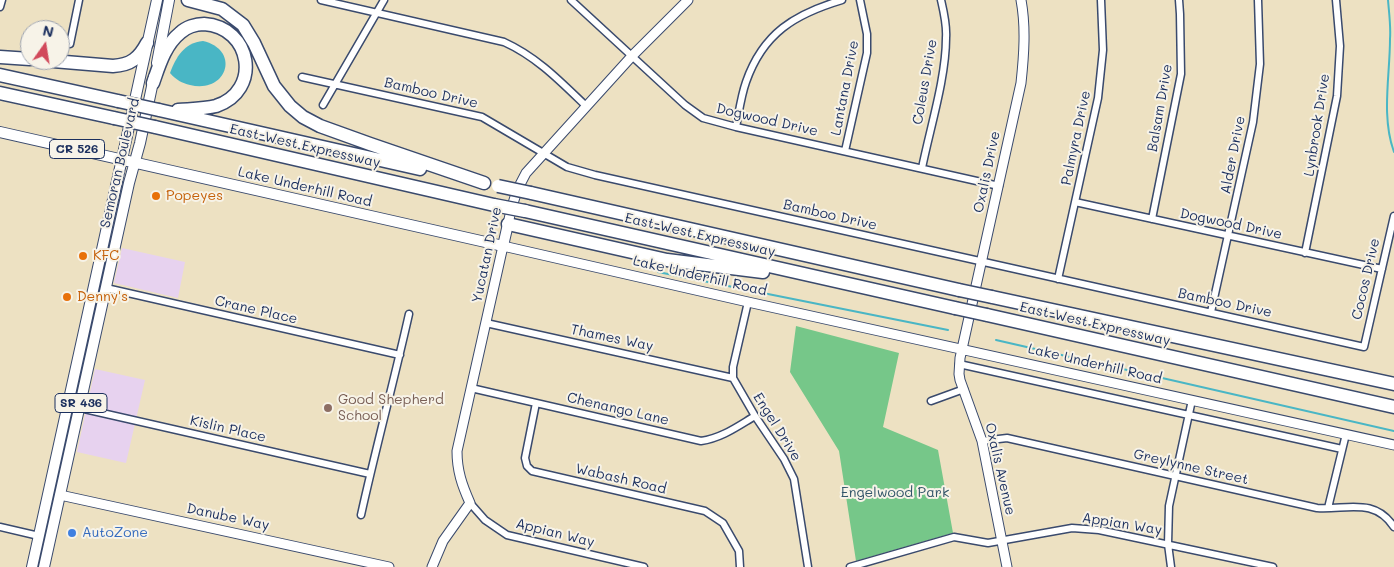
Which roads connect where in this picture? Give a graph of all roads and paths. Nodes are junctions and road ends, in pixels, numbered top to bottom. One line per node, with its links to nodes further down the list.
1 (2, 0): 18 (street)
2 (79, 0): 21 (street)
3 (157, 0): 20 (main road, Semoran Boulevard / SR 436)
4 (169, 0): 28 (main road, Semoran Boulevard / SR 436)
5 (188, 0): 41 (highway)
6 (321, 0): 19 (street)
7 (384, 0): 19 (street)
8 (571, 0): 23 (street, Dogwood Drive)
9 (688, 0): 23 (street, Yucatan Drive)
10 (842, 0): 34 (street)
11 (860, 0): 36 (street, Lantana Drive)
12 (941, 0): 40 (street, Coleus Drive)
13 (1021, 0): 42 (street, Oxalis Drive)
14 (1101, 0): 43 (street, Palmyra Drive)
15 (1179, 0): 45 (street, Balsam Drive)
16 (1258, 0): 47 (street, Alder Drive)
17 (1336, 0): 49 (street, Lynbrook Drive)
18 (0, 7)
19 (377, 12): 29 (street); 32 (street)
20 (147, 43): 25 (highway); 38 (main road, Semoran Boulevard / SR 436)
21 (70, 44)
22 (0, 56): 24 (highway)
23 (632, 56): 32 (street, Yucatan Drive); 34 (street, Dogwood Drive)
24 (20, 58)
25 (70, 62)
26 (0, 75): 33 (highway, East-West Expressway, bridge)
27 (302, 77): 29 (street, Bamboo Drive)
28 (153, 83): 33 (highway); 39 (main road, Semoran Boulevard / SR 436)
29 (335, 84): 31 (street); 37 (street, Bamboo Drive)
30 (0, 93): 52 (highway, East-West Expressway, bridge)
31 (323, 105)
32 (586, 106): 37 (street, Yucatan Drive)
33 (159, 110): 41 (highway, East-West Expressway)
34 (736, 127): 36 (street, Dogwood Drive)
35 (0, 132): 38 (main road, Lake Underhill Road / CR 526)
36 (845, 151): 40 (street, Dogwood Drive)
37 (543, 154): 46 (street, Yucatan Drive); 50 (street, Bamboo Drive)
38 (121, 159): 39 (main road, Lake Underhill Road / CR 526); 78 (main road, Semoran Boulevard / SR 436)
39 (134, 162): 48 (main road, Lake Underhill Road); 54 (main road, Semoran Boulevard / SR 436)
40 (922, 168): 42 (street, Dogwood Drive)
41 (484, 183): 64 (highway, East-West Expressway, bridge)
42 (998, 186): 50 (street, Oxalis Drive)
43 (1075, 202): 45 (street, Dogwood Drive); 53 (street, Palmyra Drive)
44 (1394, 216): 51 (street, Cocos Drive)
45 (1152, 219): 47 (street, Dogwood Drive)
46 (508, 224): 48 (main road, Yucatan Drive); 52 (highway)
47 (1229, 236): 49 (street, Dogwood Drive); 56 (street, Alder Drive)
48 (503, 246): 55 (street, Lake Underhill Road); 58 (street, Yucatan Drive)
49 (1305, 253): 51 (street, Dogwood Drive)
50 (982, 262): 53 (street, Bamboo Drive); 60 (street, Oxalis Drive)
51 (1382, 270): 59 (street, Cocos Drive)
52 (798, 272): 70 (highway, East-West Expressway, bridge)
53 (1058, 279): 56 (street, Bamboo Drive)
54 (106, 288): 61 (street, Crane Place); 71 (main road, Semoran Boulevard / SR 436)
55 (748, 302): 60 (street, Lake Underhill Road); 63 (street)
56 (1212, 312): 59 (street, Bamboo Drive)
57 (409, 314): 61 (street)
58 (486, 323): 63 (street, Thames Way); 65 (street, Yucatan Drive)
59 (1364, 346)
60 (963, 348): 62 (street, Oxalis Avenue); 67 (street, Lake Underhill Road)
61 (400, 355): 79 (street)
62 (959, 364): 66 (street, Oxalis Avenue); 72 (street, Lake Underhill Road)
63 (733, 378): 73 (street, Engel Drive)
64 (1394, 384)
65 (471, 388): 69 (street, Chenango Lane); 83 (street, Yucatan Drive)
66 (964, 389): 68 (street); 75 (street, Oxalis Avenue)
67 (1192, 400): 72 (street); 74 (street, Lake Underhill Road)
68 (931, 401)
69 (536, 404): 73 (street, Chenango Lane); 97 (street, Wabash Road)
70 (1394, 407)
71 (80, 408): 79 (street, Kislin Place); 82 (main road, Semoran Boulevard / SR 436)
72 (1189, 415): 77 (street, Lake Underhill Road); 80 (street)
73 (755, 416): 98 (street, Engel Drive)
74 (1346, 434): 76 (street, Lake Underhill Road); 77 (street)
75 (982, 441): 80 (street, Greylynne Street); 90 (street, Oxalis Avenue)
76 (1394, 445)
77 (1342, 449): 84 (street)
78 (53, 473): 81 (main road, Semoran Boulevard / SR 436); 82 (main road)
79 (370, 474): 86 (street)
80 (1174, 476): 84 (street, Greylynne Street); 91 (street)
81 (49, 490): 85 (main road); 89 (main road, Semoran Boulevard / SR 436)
82 (60, 495): 85 (main road, Semoran Boulevard / SR 436); 94 (street, Danube Way)
83 (470, 503): 95 (street); 96 (street, Appian Way)
84 (1328, 508): 87 (street, Greylynne Street)
85 (57, 511): 93 (main road, Semoran Boulevard / SR 436)
86 (361, 515)
87 (1393, 523)
88 (0, 527): 89 (street)
89 (38, 536): 92 (main road, Semoran Boulevard / SR 436)
90 (1002, 541): 91 (street, Appian Way); 99 (street, Appian Way); 100 (street, Oxalis Avenue)
91 (1168, 544): 101 (street); 102 (street, Appian Way)
92 (32, 567)
93 (44, 567)
94 (389, 567)
95 (432, 567)
96 (644, 567)
97 (740, 567)
98 (808, 567)
99 (850, 567)
100 (1007, 567)
101 (1171, 567)
102 (1273, 567)

